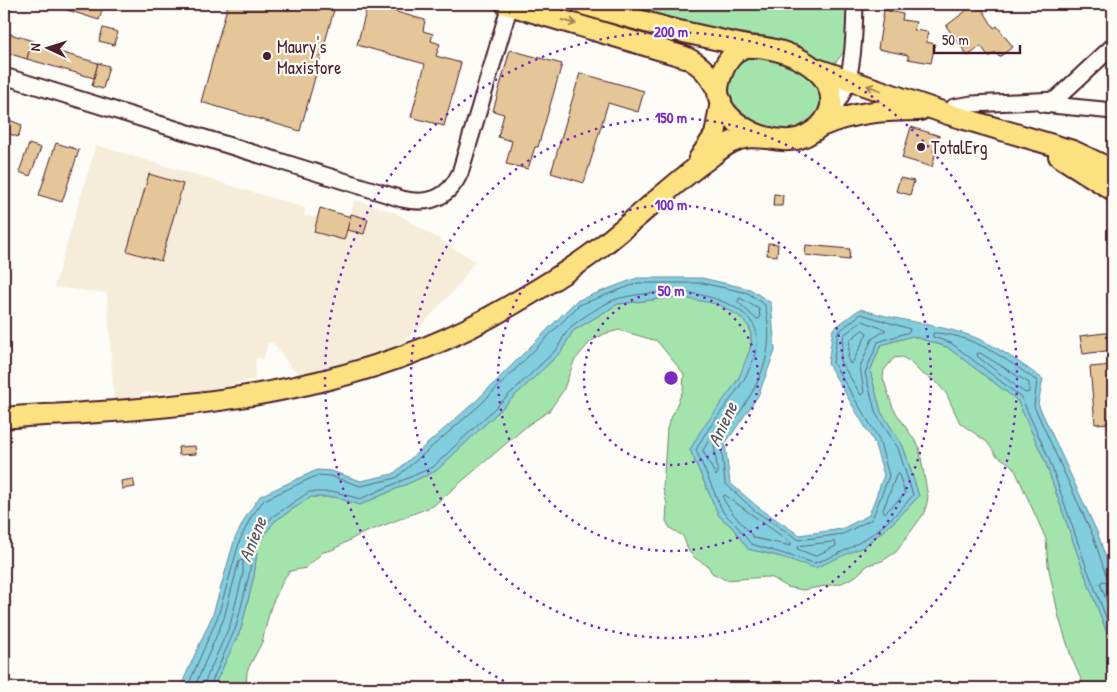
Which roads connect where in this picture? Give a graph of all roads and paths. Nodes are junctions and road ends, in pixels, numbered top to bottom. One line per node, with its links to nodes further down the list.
1 (508, 4): 7 (street); 9 (main road, one-way to 9)
2 (582, 4): 5 (main road)
3 (855, 4): 8 (street)
4 (1113, 46): 10 (street)
5 (751, 47): 6 (main road); 9 (main road)
6 (814, 68): 8 (main road); 13 (main road)
7 (4, 76)
8 (848, 78): 12 (main road, one-way to 8); 13 (street)
9 (719, 96): 14 (main road); 17 (main road)
10 (1033, 102): 11 (street); 12 (street)
11 (1113, 111)
12 (941, 112): 13 (main road); 15 (main road)
13 (825, 118): 14 (main road)
14 (769, 138): 17 (main road)
15 (1027, 139): 16 (main road); 18 (main road)
16 (1113, 170)
17 (687, 174): 19 (main road)
18 (1113, 190)
19 (4, 418)

